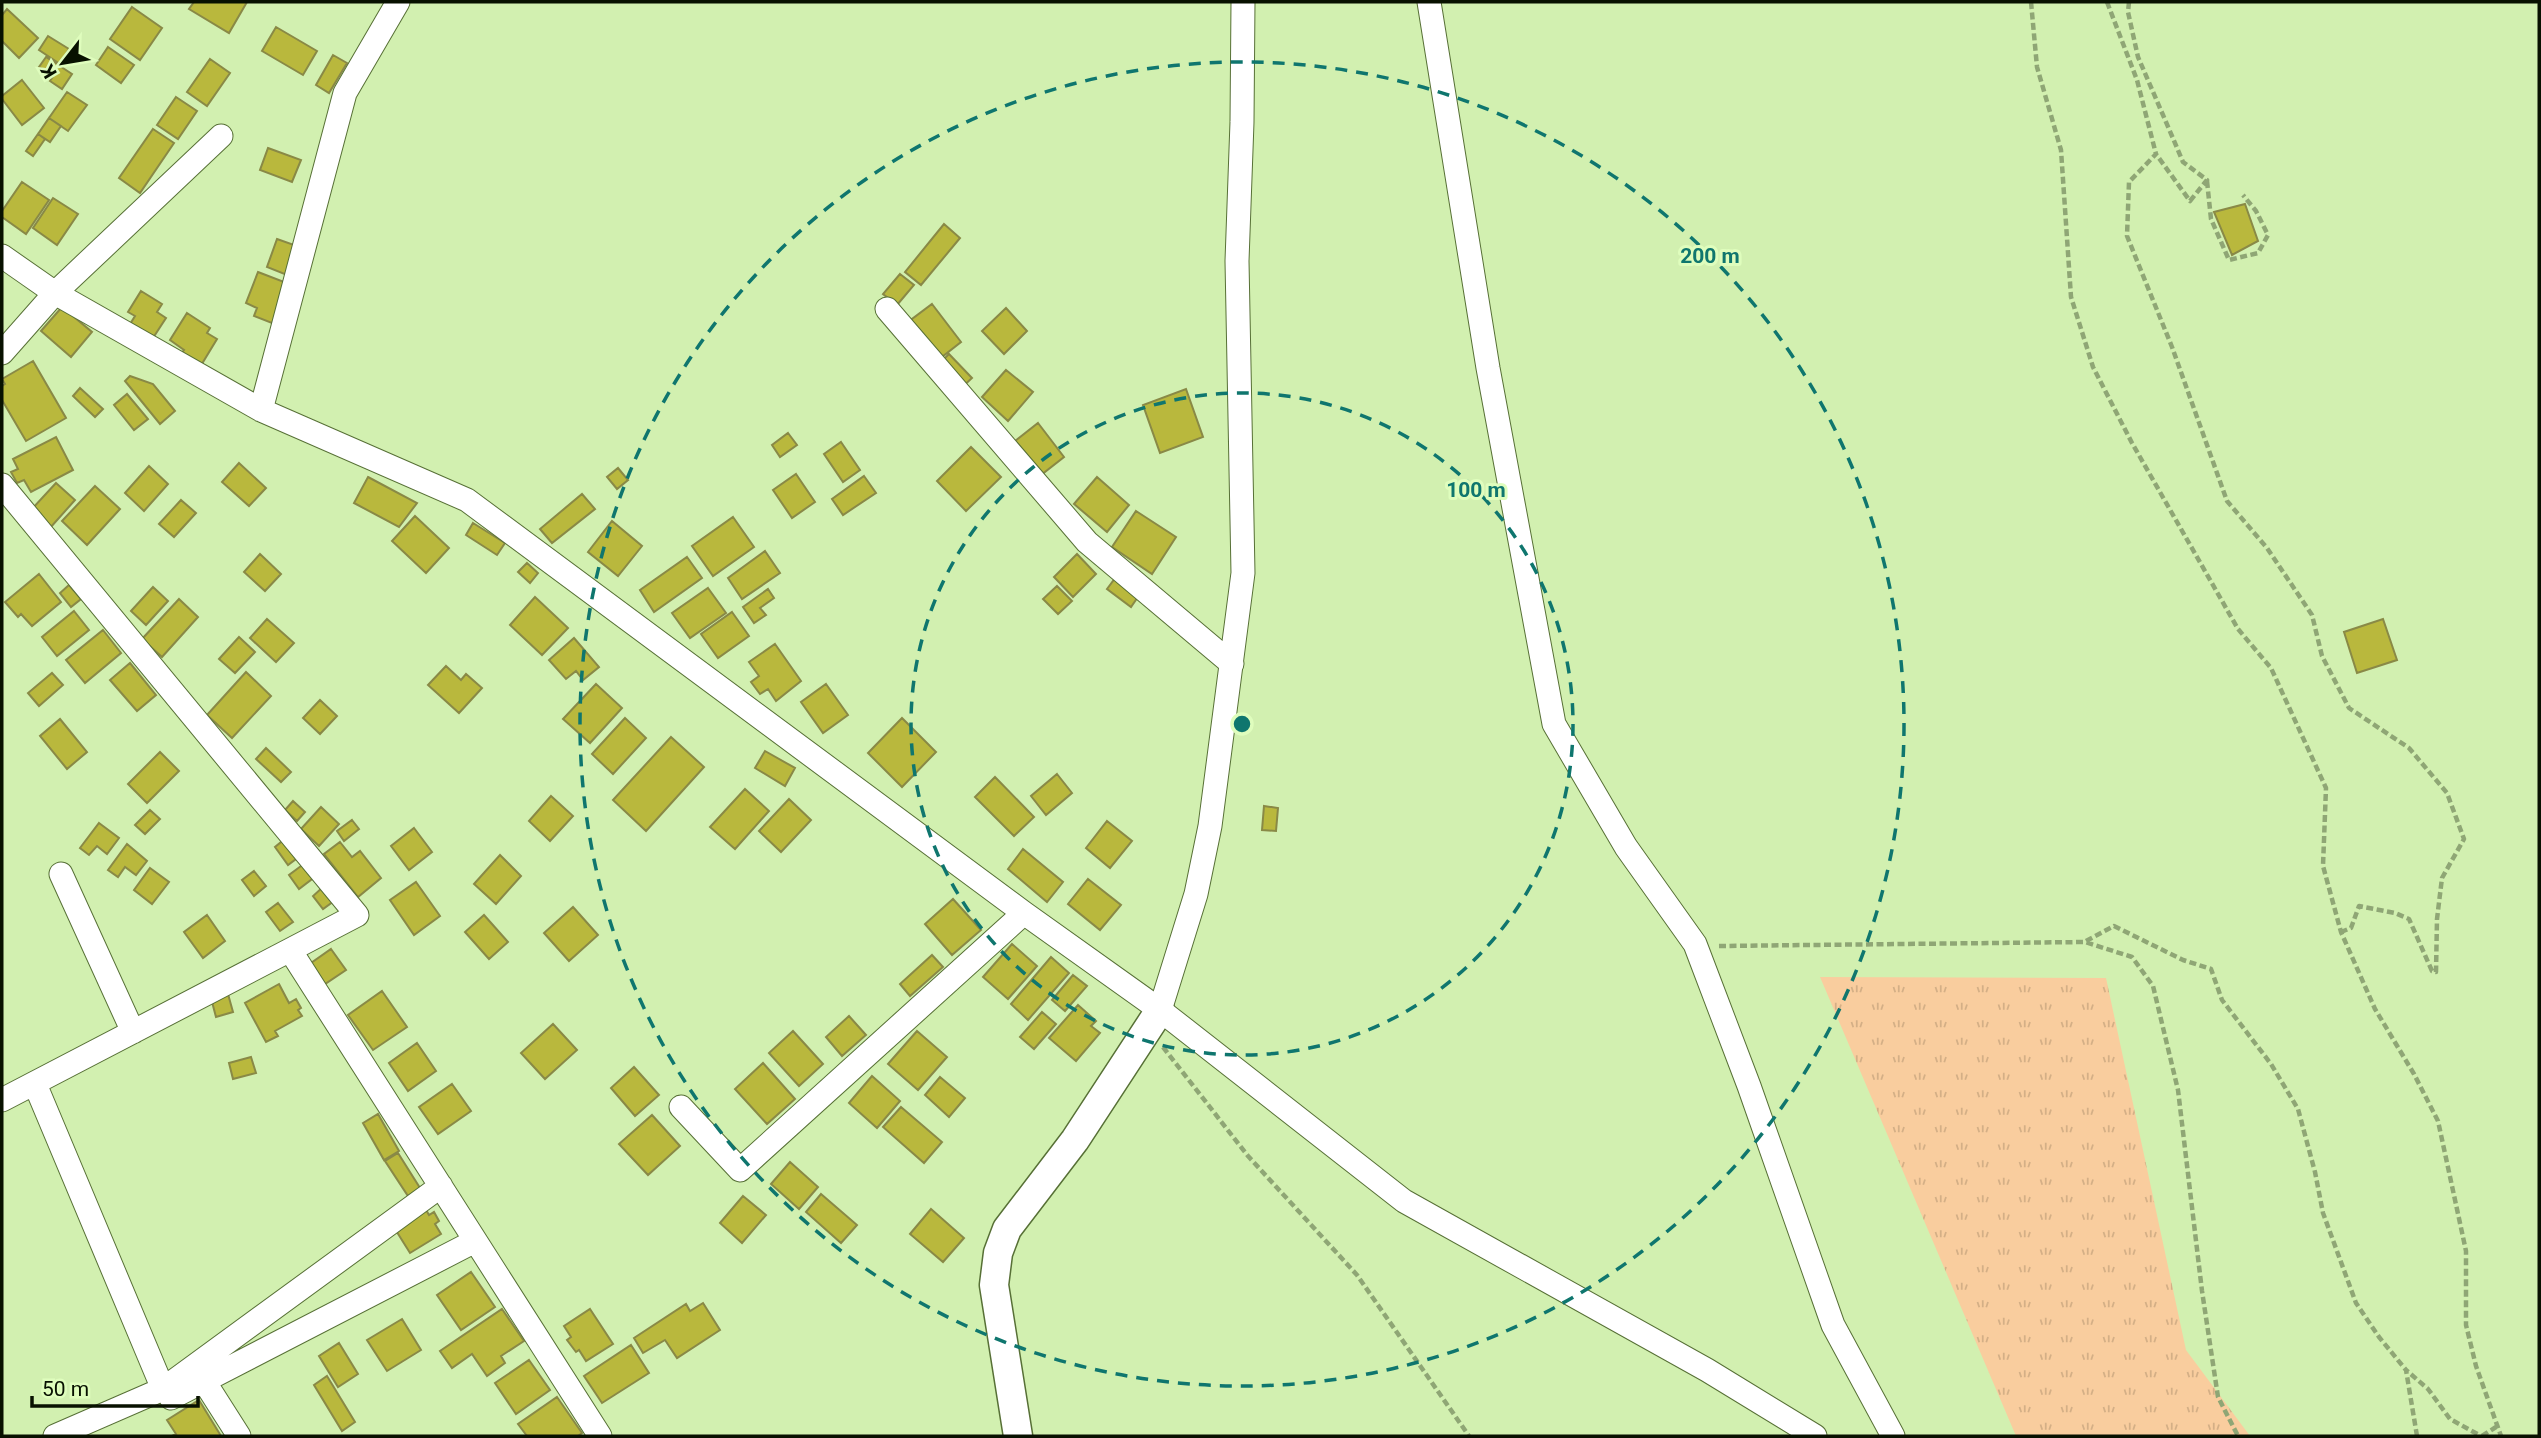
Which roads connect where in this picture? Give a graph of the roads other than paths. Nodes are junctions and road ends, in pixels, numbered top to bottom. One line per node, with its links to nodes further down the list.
1 (398, 2): 9 (street)
2 (1243, 2): 11 (street)
3 (1429, 2): 30 (street)
4 (221, 136): 6 (street)
5 (2, 256): 6 (street)
6 (55, 293): 8 (street); 9 (street)
7 (887, 309): 11 (street)
8 (2, 353)
9 (261, 410): 13 (street)
10 (2, 485): 14 (street)
11 (1232, 664): 15 (street)
12 (61, 874): 16 (street)
13 (1024, 913): 15 (street); 19 (street)
14 (290, 950): 16 (street); 20 (street)
15 (1160, 1010): 28 (street); 29 (street)
16 (133, 1032): 17 (street)
17 (35, 1084): 18 (street); 23 (street)
18 (2, 1100)
19 (681, 1107)
20 (441, 1186): 21 (street); 23 (street)
21 (475, 1241): 22 (street); 27 (street)
22 (204, 1381): 25 (street); 26 (street)
23 (163, 1389): 24 (street)
24 (55, 1436)
25 (96, 1436)
26 (239, 1436)
27 (600, 1436)
28 (1018, 1436)
29 (1815, 1436)
30 (1894, 1436)

